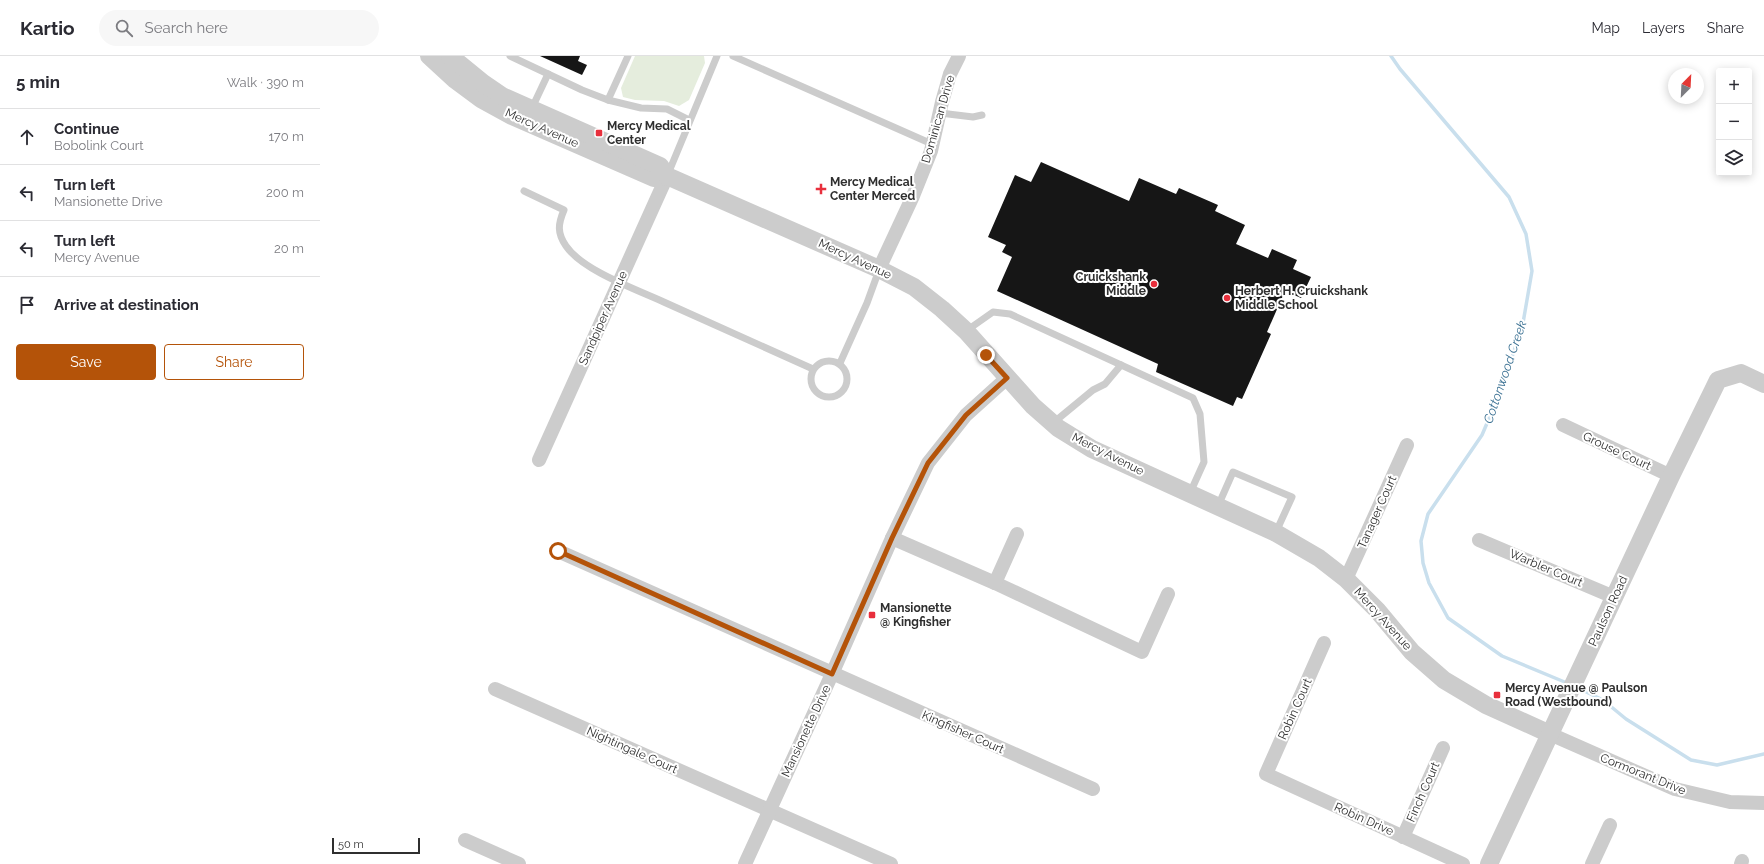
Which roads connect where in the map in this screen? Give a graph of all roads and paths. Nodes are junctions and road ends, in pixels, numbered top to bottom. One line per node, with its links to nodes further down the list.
1 (429, 56): 15 (street, Mercy Avenue)
2 (450, 56): 10 (street, Mercy Avenue)
3 (628, 56): 9 (lane)
4 (716, 56): 13 (lane)
5 (733, 56): 14 (lane)
6 (959, 56): 11 (street, Dominican Drive)
7 (514, 57): 8 (lane)
8 (548, 74): 9 (lane); 10 (lane)
9 (608, 100): 13 (lane)
10 (532, 108): 15 (street, Mercy Avenue)
11 (940, 114): 12 (lane); 14 (street, Dominican Drive)
12 (982, 115)
13 (689, 120): 15 (lane)
14 (932, 144): 17 (street, Dominican Drive)
15 (667, 176): 17 (street, Mercy Avenue); 18 (street, Sandpiper Avenue)
16 (524, 191): 18 (lane)
17 (879, 269): 19 (street, Mercy Avenue); 20 (lane)
18 (619, 282): 22 (lane); 28 (street, Sandpiper Avenue)
19 (966, 331): 21 (lane); 23 (street, Mercy Avenue)
20 (840, 364): 22 (lane); 22 (lane)
21 (1121, 365): 25 (lane); 30 (lane)
22 (813, 369)
23 (1007, 378): 25 (street, Mercy Avenue); 34 (street, Mansionette Drive)
24 (1764, 384): 29 (street, Paulson Road)
25 (1053, 423): 30 (street, Mercy Avenue)
26 (1563, 425): 29 (street, Grouse Court)
27 (1407, 445): 37 (street, Tanager Court)
28 (539, 460)
29 (1671, 476): 40 (street, Paulson Road)
30 (1190, 493): 31 (street, Mercy Avenue)
31 (1218, 506): 32 (street, Mercy Avenue); 32 (lane)
32 (1276, 533): 37 (street, Mercy Avenue)
33 (1017, 534): 38 (street)
34 (892, 538): 38 (street); 42 (street, Mansionette Drive)
35 (1479, 540): 40 (street, Warbler Court)
36 (558, 551): 42 (street, Kingfisher Court)
37 (1346, 579): 44 (street, Mercy Avenue)
38 (995, 583): 39 (street)
39 (1168, 594)
40 (1614, 597): 44 (street, Paulson Road)
41 (1324, 643): 46 (street, Robin Court)
42 (832, 674): 47 (street, Kingfisher Court); 49 (street, Mansionette Drive)
43 (495, 689): 49 (street, Nightingale Court)
44 (1550, 734): 48 (street, Cormorant Drive); 57 (street, Paulson Road)
45 (1443, 748): 51 (street, Finch Court)
46 (1266, 774): 51 (street, Robin Drive)
47 (1094, 789)
48 (1764, 803)
49 (770, 811): 54 (street, Mansionette Drive); 55 (street, Nightingale Court)
50 (1610, 825): 58 (street)
51 (1403, 837): 56 (street, Robin Drive)
52 (465, 840): 53 (street)
53 (519, 864)
54 (745, 864)
55 (891, 864)
56 (1463, 864)
57 (1489, 864)
58 (1592, 864)

